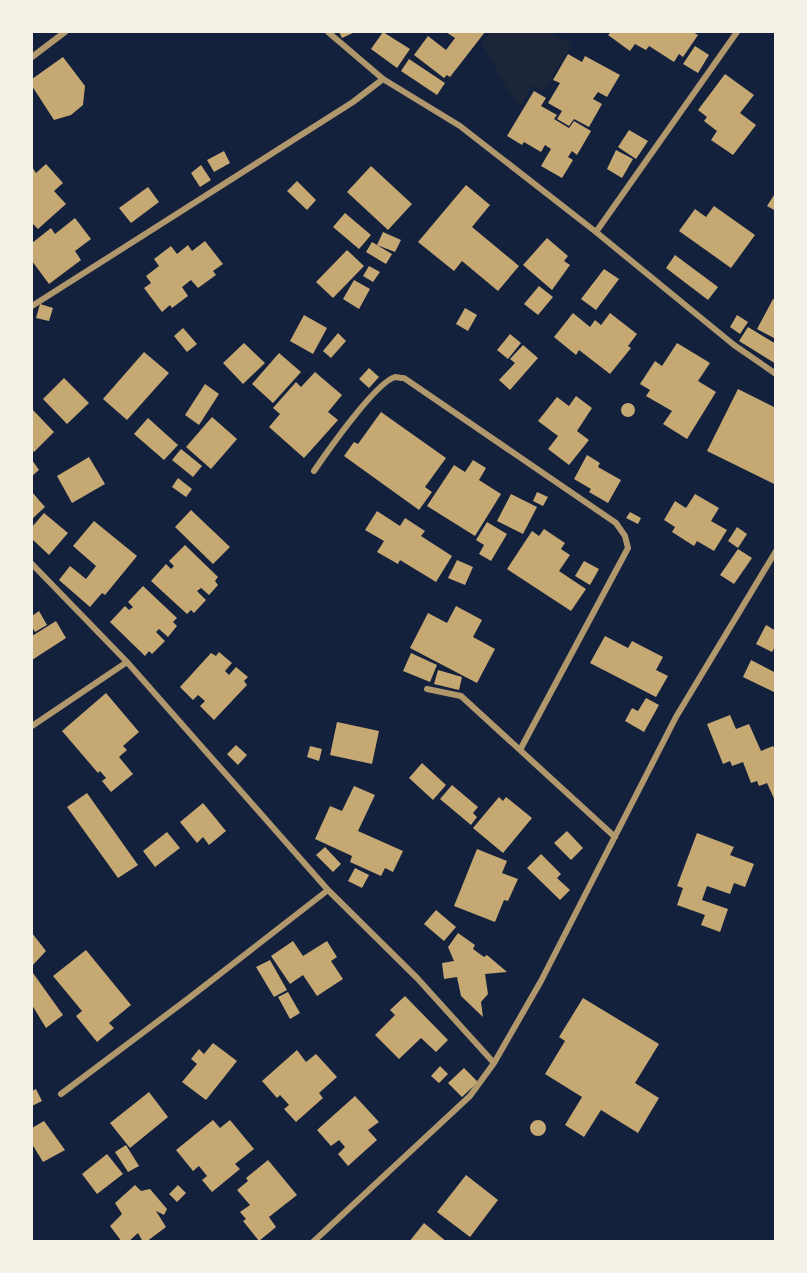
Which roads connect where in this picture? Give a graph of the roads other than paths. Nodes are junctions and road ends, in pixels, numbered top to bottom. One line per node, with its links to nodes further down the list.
1 (64, 32): 4 (street)
2 (328, 32): 5 (street)
3 (737, 32): 6 (street)
4 (32, 57)
5 (383, 79): 6 (street); 7 (street)
6 (596, 232): 8 (street)
7 (32, 306)
8 (776, 374)
9 (314, 471): 15 (street)
10 (776, 551): 16 (street)
11 (32, 564): 12 (street)
12 (127, 662): 14 (street); 17 (street)
13 (427, 689): 15 (street)
14 (32, 726)
15 (520, 750): 16 (street)
16 (615, 837): 18 (street)
17 (328, 890): 18 (street); 19 (street)
18 (494, 1063): 20 (street)
19 (61, 1094)
20 (313, 1242)

